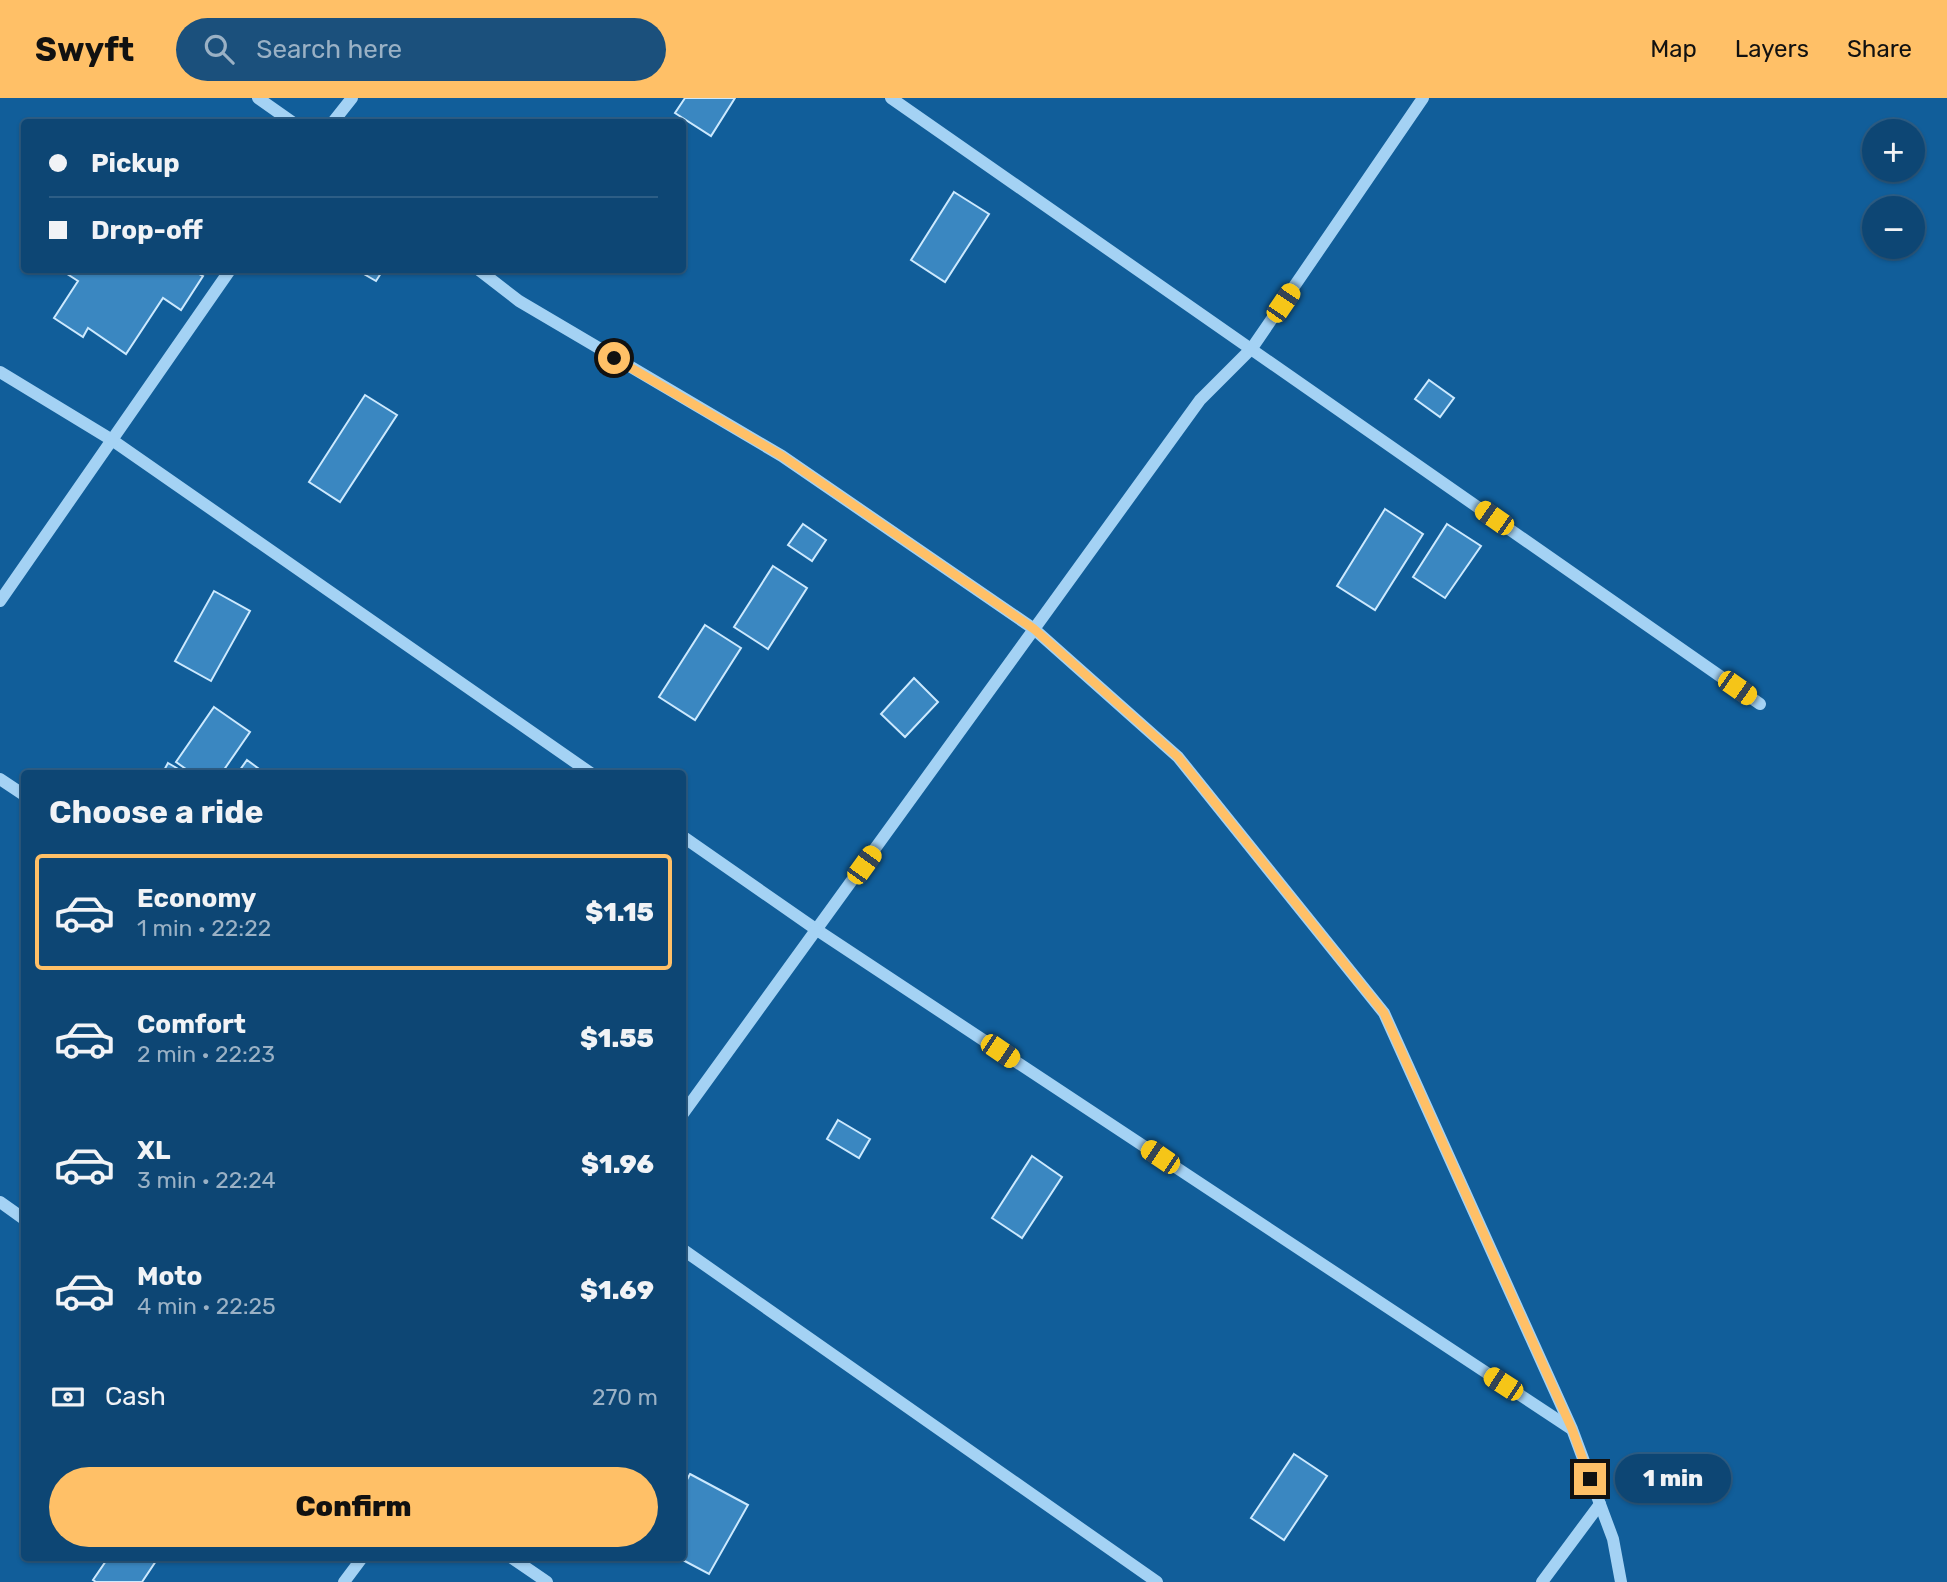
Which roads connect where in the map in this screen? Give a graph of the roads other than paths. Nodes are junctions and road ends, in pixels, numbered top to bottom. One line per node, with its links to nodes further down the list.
1 (258, 98): 5 (street)
2 (352, 98): 6 (street)
3 (891, 98): 9 (street)
4 (1423, 98): 9 (street)
5 (288, 119)
6 (335, 119)
7 (228, 273): 11 (street)
8 (483, 273): 13 (street)
9 (1252, 348): 13 (street); 14 (street)
10 (0, 372): 11 (street)
11 (112, 440): 12 (street); 15 (street)
12 (0, 601)
13 (1034, 629): 19 (street); 24 (street)
14 (1759, 704)
15 (586, 770)
16 (0, 779): 17 (street)
17 (21, 793)
18 (686, 839): 19 (street)
19 (817, 930): 20 (street); 24 (street)
20 (686, 1110)
21 (0, 1202): 22 (street)
22 (21, 1217)
23 (686, 1253): 30 (street)
24 (1572, 1429): 25 (street)
25 (1600, 1504): 31 (street); 32 (street)
26 (360, 1561): 28 (street)
27 (516, 1561): 29 (street)
28 (344, 1582)
29 (547, 1582)
30 (1157, 1582)
31 (1542, 1582)
32 (1621, 1582)

